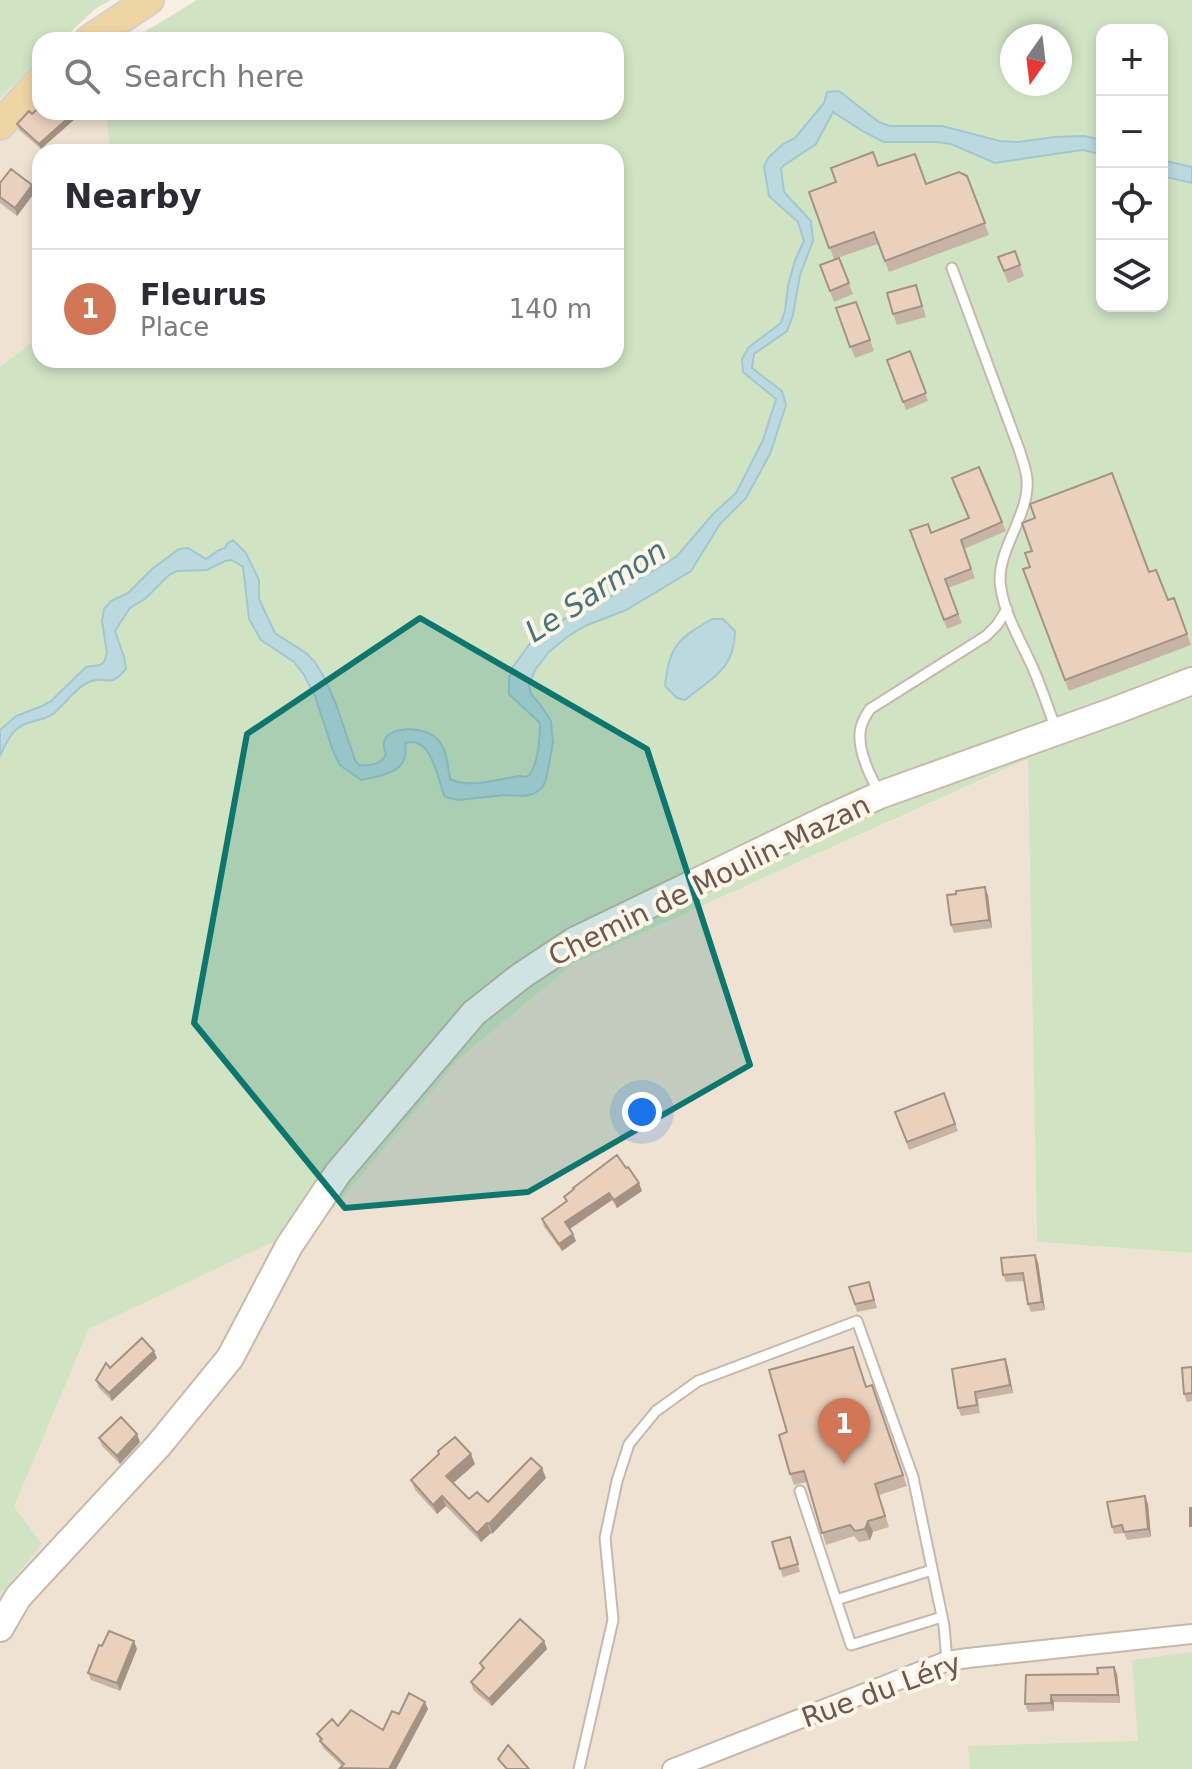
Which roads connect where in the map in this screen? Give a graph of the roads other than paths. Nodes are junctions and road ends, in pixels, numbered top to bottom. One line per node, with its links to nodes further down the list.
1 (149, 0): 2 (main road)
2 (101, 32)
3 (32, 90): 4 (main road)
4 (0, 125)
5 (952, 268): 6 (lane)
6 (1007, 609): 8 (lane); 9 (lane)
7 (1192, 681): 8 (street, Chemin de Moulin-Mazan)
8 (1057, 732): 9 (street, Chemin de Moulin-Mazan)
9 (880, 795): 14 (street, Chemin de Moulin-Mazan)
10 (800, 1491): 12 (lane)
11 (932, 1570): 12 (lane); 13 (lane); 17 (lane)
12 (836, 1600): 13 (lane)
13 (942, 1617): 16 (lane)
14 (0, 1628)
15 (1192, 1634): 16 (street, Rue du Léry)
16 (947, 1661): 18 (street, Rue du Léry)
17 (579, 1769)
18 (672, 1769)

